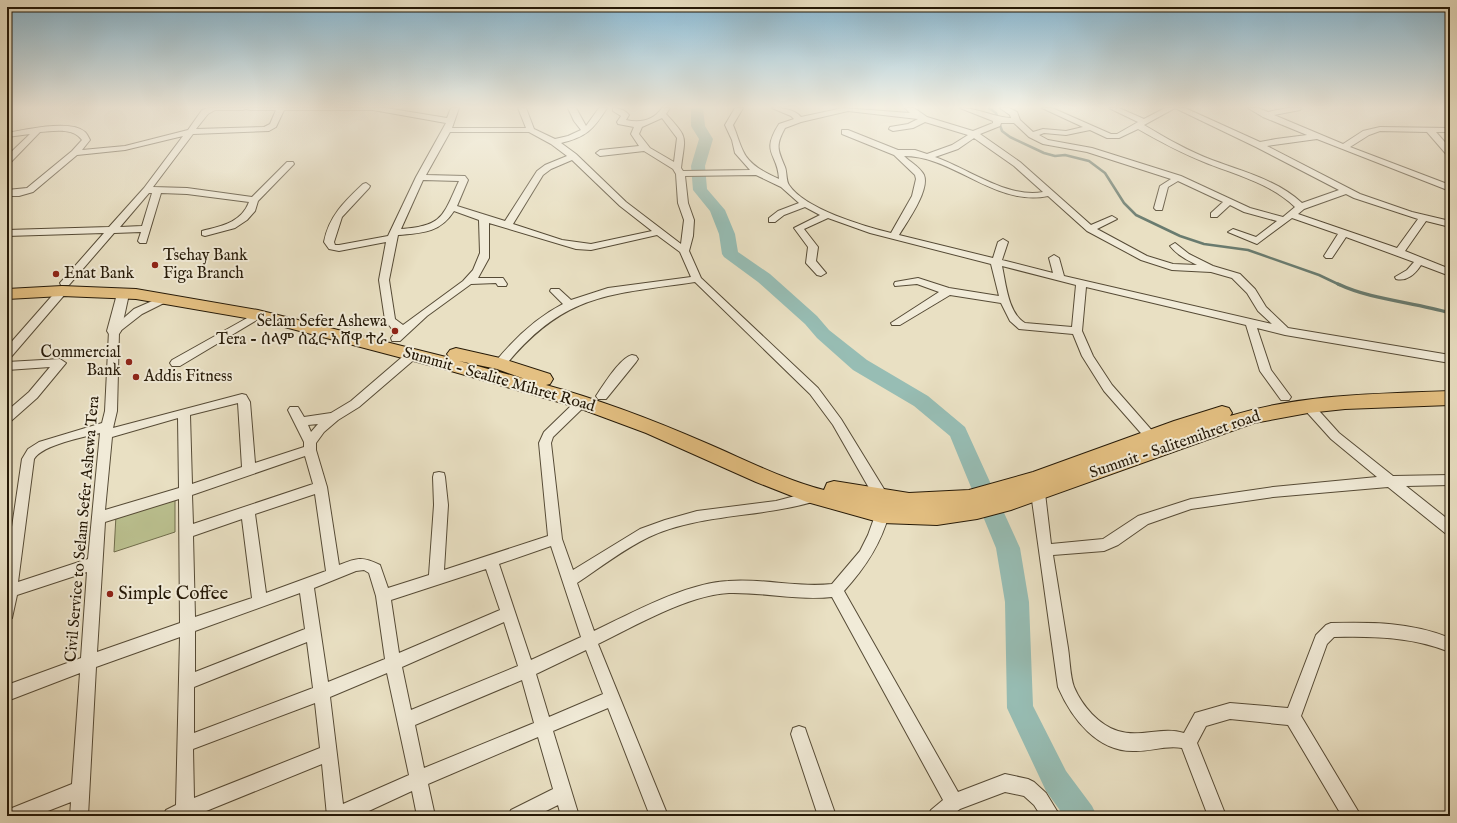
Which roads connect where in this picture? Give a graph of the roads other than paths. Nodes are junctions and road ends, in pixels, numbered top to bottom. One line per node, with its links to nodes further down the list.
1 (21, 146): 23 (street)
2 (81, 146): 18 (street)
3 (131, 146): 18 (street)
4 (179, 146): 32 (street)
5 (438, 146): 27 (street)
6 (560, 146): 21 (street)
7 (680, 146): 25 (street)
8 (737, 146): 26 (street)
9 (773, 146): 29 (street)
10 (881, 146): 19 (street)
11 (956, 146): 22 (street)
12 (992, 146): 36 (street)
13 (1066, 146): 28 (street)
14 (1181, 146): 41 (street)
15 (1262, 146): 34 (street)
16 (1344, 147): 31 (street)
17 (646, 148): 20 (street); 25 (street)
18 (75, 153): 35 (street)
19 (897, 153): 22 (street); 61 (street)
20 (600, 154)
21 (573, 156): 51 (street); 55 (street)
22 (927, 157): 36 (street)
23 (8, 159)
24 (290, 164): 37 (street)
25 (679, 171): 26 (street); 65 (street)
26 (757, 172): 29 (street)
27 (420, 177): 40 (street); 60 (street)
28 (1178, 178): 38 (street); 42 (street)
29 (784, 185): 39 (street)
30 (366, 186): 60 (street)
31 (1450, 188)
32 (147, 190): 33 (street); 52 (street)
33 (157, 190): 37 (street); 53 (street)
34 (1345, 191): 41 (street); 47 (street)
35 (7, 193)
36 (1049, 193): 54 (street)
37 (254, 200): 58 (street)
38 (1229, 201): 44 (street); 46 (street)
39 (805, 204): 43 (street); 49 (street)
40 (451, 206): 45 (street); 60 (street)
41 (1301, 207): 46 (street)
42 (1159, 208)
43 (828, 215): 61 (street); 72 (street)
44 (1214, 215)
45 (484, 218): 51 (street); 77 (street)
46 (1289, 218): 56 (street); 59 (street)
47 (1424, 218): 50 (street); 66 (street)
48 (1112, 219): 54 (street)
49 (772, 220)
50 (1450, 224)
51 (507, 225): 55 (street)
52 (112, 229): 53 (street); 57 (street); 82 (street)
53 (146, 229): 62 (street)
54 (1090, 229): 71 (street)
55 (658, 232): 65 (street)
56 (1233, 232)
57 (7, 233)
58 (205, 233)
59 (1344, 233): 66 (street); 67 (street)
60 (393, 235): 96 (street)
61 (893, 236): 70 (street)
62 (143, 240)
63 (1003, 242): 70 (street)
64 (1175, 246): 71 (street)
65 (684, 251): 76 (street)
66 (1399, 252): 69 (street)
67 (1329, 256)
68 (1054, 258): 74 (street)
69 (1419, 261): 73 (street); 75 (street)
70 (996, 262): 74 (street); 88 (street)
71 (1211, 269): 95 (street)
72 (821, 273)
73 (1450, 273)
74 (1059, 277): 78 (street)
75 (1400, 277)
76 (697, 279): 89 (street); 128 (street)
77 (469, 281): 79 (street); 96 (street)
78 (1081, 283): 91 (street); 94 (street)
79 (502, 284)
80 (899, 284): 84 (street)
81 (7, 285): 82 (main road)
82 (64, 287): 85 (main road, Summit - Sealite Mihret Road); 86 (main road, Summit - Sealite Mihret Road); 96 (main road); 97 (street)
83 (555, 291): 89 (street)
84 (948, 291): 88 (street); 92 (street)
85 (7, 294)
86 (123, 294): 87 (main road, Summit - Sealite Mihret Road); 93 (street)
87 (166, 298): 90 (main road, Summit - Sealite Mihret Road); 93 (street)
88 (1005, 300): 94 (street)
89 (570, 305): 103 (street)
90 (258, 316): 98 (main road, Summit - Sealite Mihret Road); 102 (street)
91 (1250, 322): 95 (street); 107 (street)
92 (896, 323)
93 (114, 331): 115 (street, Civil Service to Selam Sefer Ashewa Tera)
94 (1077, 331): 116 (street)
95 (1285, 331): 101 (street)
96 (400, 333): 99 (main road)
97 (7, 354)
98 (412, 355): 99 (main road, Summit - Sealite Mihret Road); 112 (street)
99 (450, 358): 103 (main road); 108 (main road, Summit - Sealite Mihret Road)
100 (632, 359): 106 (street)
101 (1450, 359)
102 (176, 363)
103 (500, 364): 106 (main road)
104 (7, 366): 113 (street)
105 (1445, 393): 107 (main road); 109 (main road, Summit - Salitemihret road)
106 (602, 396): 128 (main road)
107 (1285, 397): 116 (main road)
108 (582, 402): 125 (main road, Summit - Sealite Mihret Road); 133 (street)
109 (1308, 406): 121 (street); 124 (main road, Summit - Salitemihret road)
110 (294, 410): 114 (street)
111 (184, 412): 115 (street); 118 (street); 123 (street)
112 (334, 417): 114 (street); 117 (street)
113 (7, 419)
114 (301, 422): 117 (street)
115 (107, 430): 130 (street, Civil Service to Selam Sefer Ashewa Tera); 142 (street)
116 (1152, 436): 126 (main road)
117 (310, 446): 118 (street); 122 (street)
118 (249, 470): 123 (street)
119 (439, 477): 138 (street)
120 (1450, 480): 121 (street)
121 (1393, 481): 131 (street); 134 (street)
122 (320, 487): 129 (street); 137 (street)
123 (186, 491): 130 (street); 132 (street)
124 (1038, 493): 126 (main road, Summit - Salitemihret road); 134 (street)
125 (814, 496): 128 (main road, Summit - Sealite Mihret Road); 139 (street)
126 (1008, 496): 127 (main road, Summit - Salitemihret road)
127 (973, 504): 128 (main road, Summit - Sealite Mihret Road)
128 (882, 506): 141 (street)
129 (248, 511): 132 (street); 144 (street)
130 (98, 518): 136 (street, Civil Service to Selam Sefer Ashewa Tera)
131 (1450, 529)
132 (187, 532): 147 (street)
133 (555, 539): 135 (street); 139 (street)
134 (1045, 550): 162 (street)
135 (491, 561): 138 (street); 146 (street)
136 (95, 563): 142 (street); 151 (street, Civil Service to Selam Sefer Ashewa Tera)
137 (333, 573): 140 (street); 143 (street)
138 (436, 579): 143 (street)
139 (568, 580): 149 (street)
140 (306, 585): 144 (street); 148 (street)
141 (836, 590): 149 (street); 168 (street)
142 (10, 591): 145 (street)
143 (383, 596): 152 (street)
144 (260, 602): 147 (street)
145 (7, 613)
146 (507, 614): 152 (street); 153 (street)
147 (188, 628): 151 (street); 154 (street)
148 (312, 633): 154 (street); 156 (street)
149 (589, 639): 153 (street); 157 (street)
150 (1450, 645): 158 (street)
151 (89, 662): 155 (street); 166 (street, Civil Service to Selam Sefer Ashewa Tera)
152 (393, 663): 156 (street); 159 (street)
153 (526, 670): 159 (street); 160 (street)
154 (186, 683): 163 (street)
155 (7, 693)
156 (322, 693): 163 (street); 164 (street)
157 (613, 698): 160 (street); 176 (street)
158 (1293, 717): 162 (street); 181 (street)
159 (405, 721): 165 (street)
160 (543, 727): 165 (street); 167 (street)
161 (799, 734): 177 (street)
162 (1188, 742): 180 (street)
163 (185, 744): 169 (street)
164 (327, 752): 169 (street); 172 (street)
165 (418, 779): 172 (street); 173 (street)
166 (81, 789): 170 (street); 171 (street, Civil Service to Selam Sefer Ashewa Tera)
167 (563, 793): 174 (street); 175 (street)
168 (954, 802): 178 (street); 179 (street)
169 (181, 814)
170 (13, 816)
171 (79, 816)
172 (337, 816)
173 (426, 816)
174 (517, 816)
175 (570, 816)
176 (659, 816)
177 (827, 816)
178 (937, 816)
179 (1051, 816)
180 (1217, 816)
181 (1352, 816)

